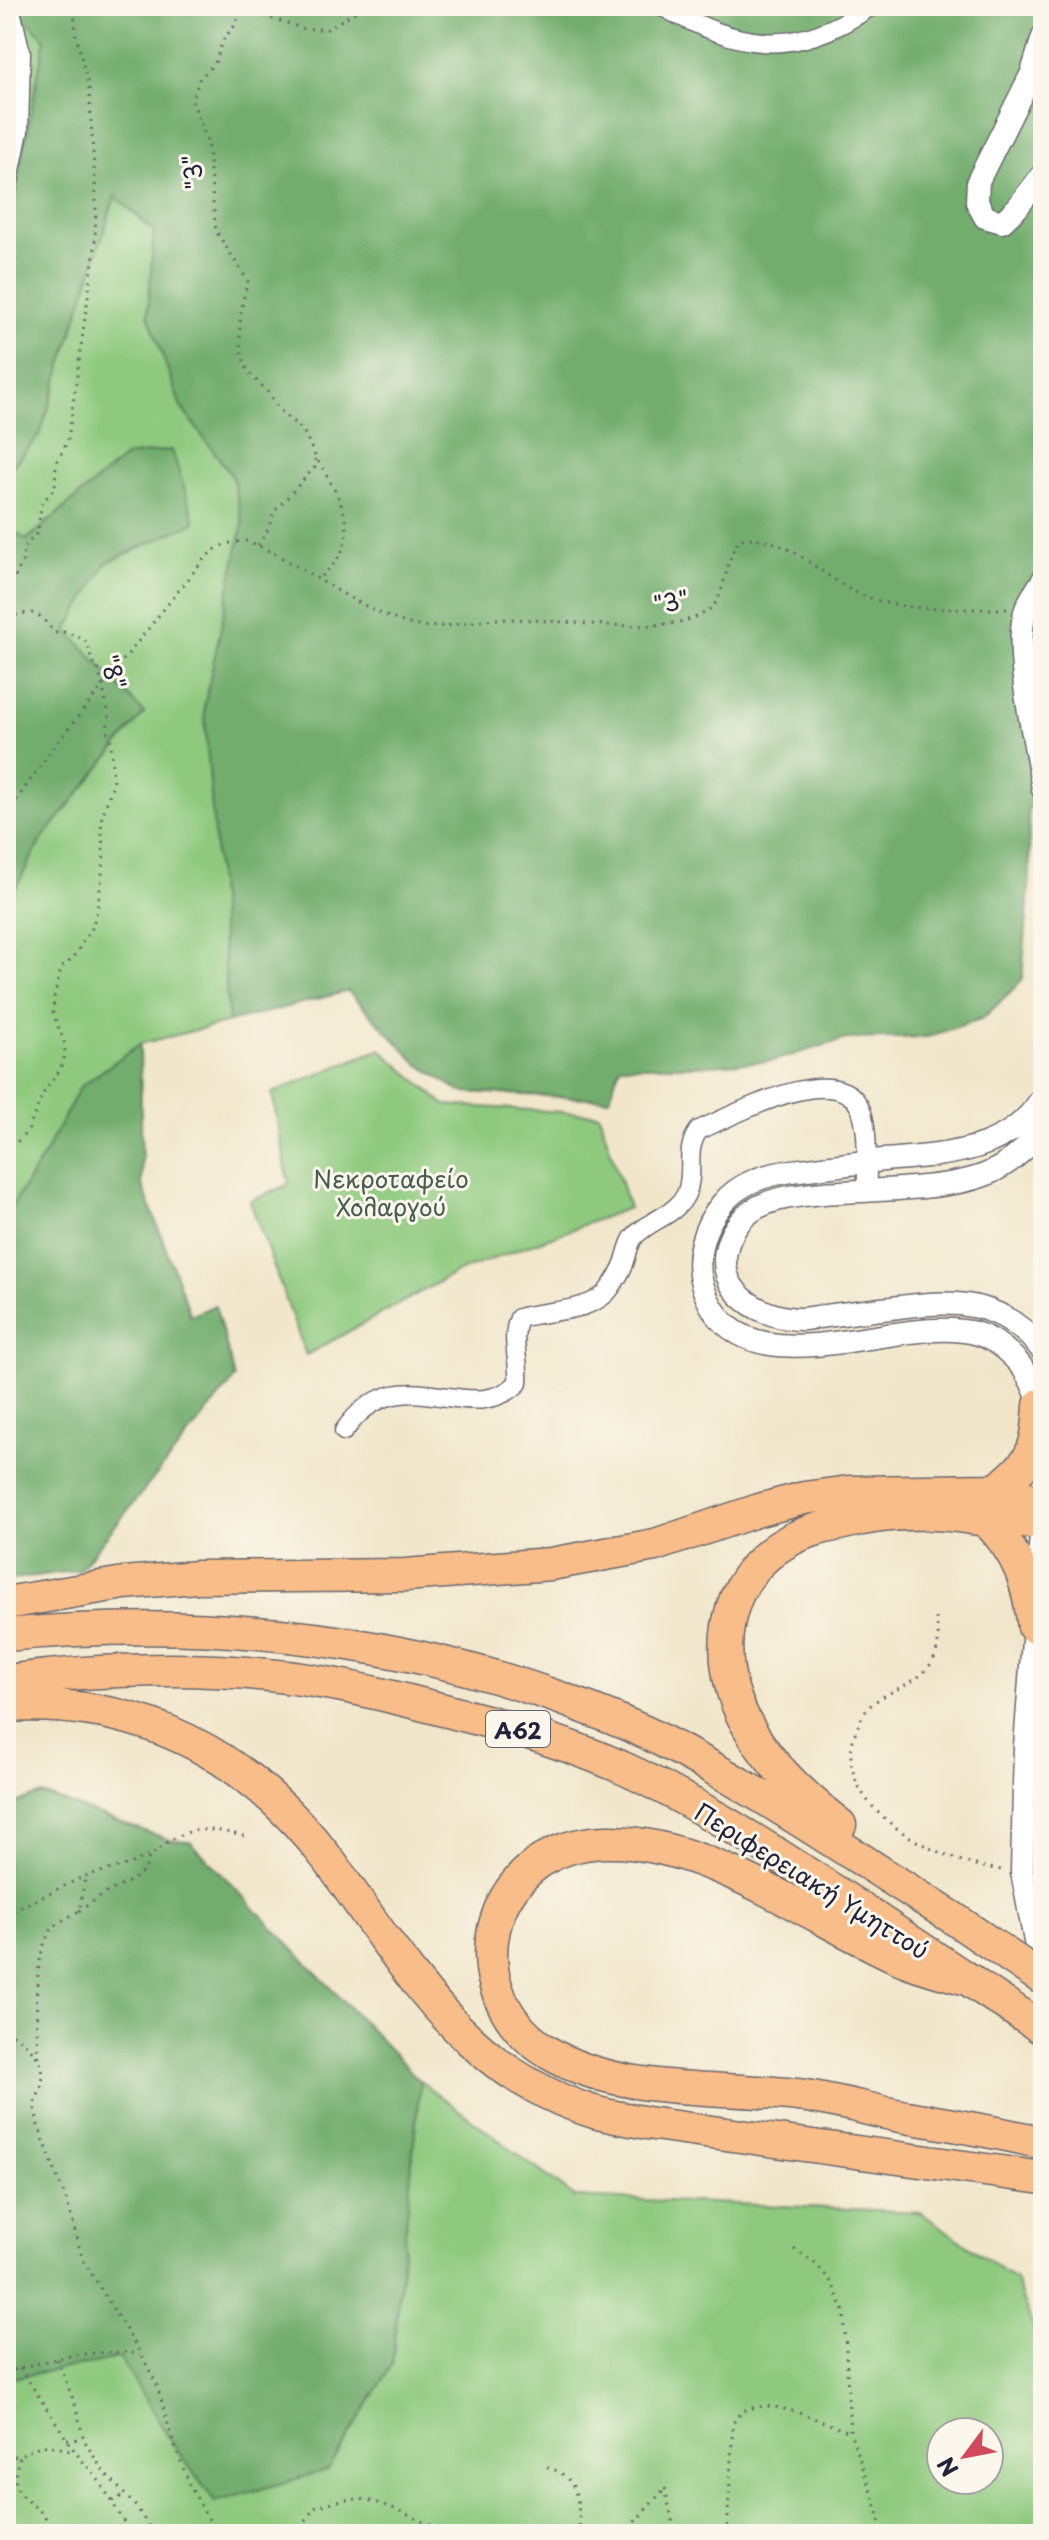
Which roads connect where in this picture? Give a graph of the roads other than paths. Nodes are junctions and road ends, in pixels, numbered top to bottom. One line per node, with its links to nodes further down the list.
1 (10, 6): 6 (street)
2 (661, 6): 3 (street)
3 (871, 6)
4 (1043, 37): 5 (street)
5 (1043, 174)
6 (6, 195)
7 (1043, 580): 8 (street)
8 (1043, 789)
9 (1043, 1096): 11 (street)
10 (1043, 1127): 12 (street)
11 (866, 1162): 12 (street); 14 (street); 15 (street)
12 (867, 1190): 13 (street)
13 (1043, 1351)
14 (1042, 1412): 16 (highway)
15 (344, 1431)
16 (997, 1490): 17 (highway); 20 (highway)
17 (1043, 1504): 18 (street)
18 (1042, 1520): 19 (highway); 21 (street)
19 (988, 1522): 21 (highway); 25 (highway)
20 (6, 1603)
21 (1034, 1627): 28 (street)
22 (6, 1635): 25 (highway, Περιφερειακή Υμηττού / Α62)
23 (6, 1681): 27 (highway, Περιφερειακή Υμηττού / Α62)
24 (6, 1706): 33 (highway)
25 (950, 1916): 26 (highway, Περιφερειακή Υμηττού / Α62, bridge)
26 (1043, 1979)
27 (970, 1980): 29 (highway, Περιφερειακή Υμηττού / Α62); 31 (highway)
28 (1043, 1985)
29 (1043, 2029)
30 (1043, 2118): 31 (highway)
31 (1008, 2135): 32 (highway)
32 (1043, 2143)
33 (1002, 2174): 34 (highway); 35 (highway)
34 (1043, 2178)
35 (1043, 2200)

